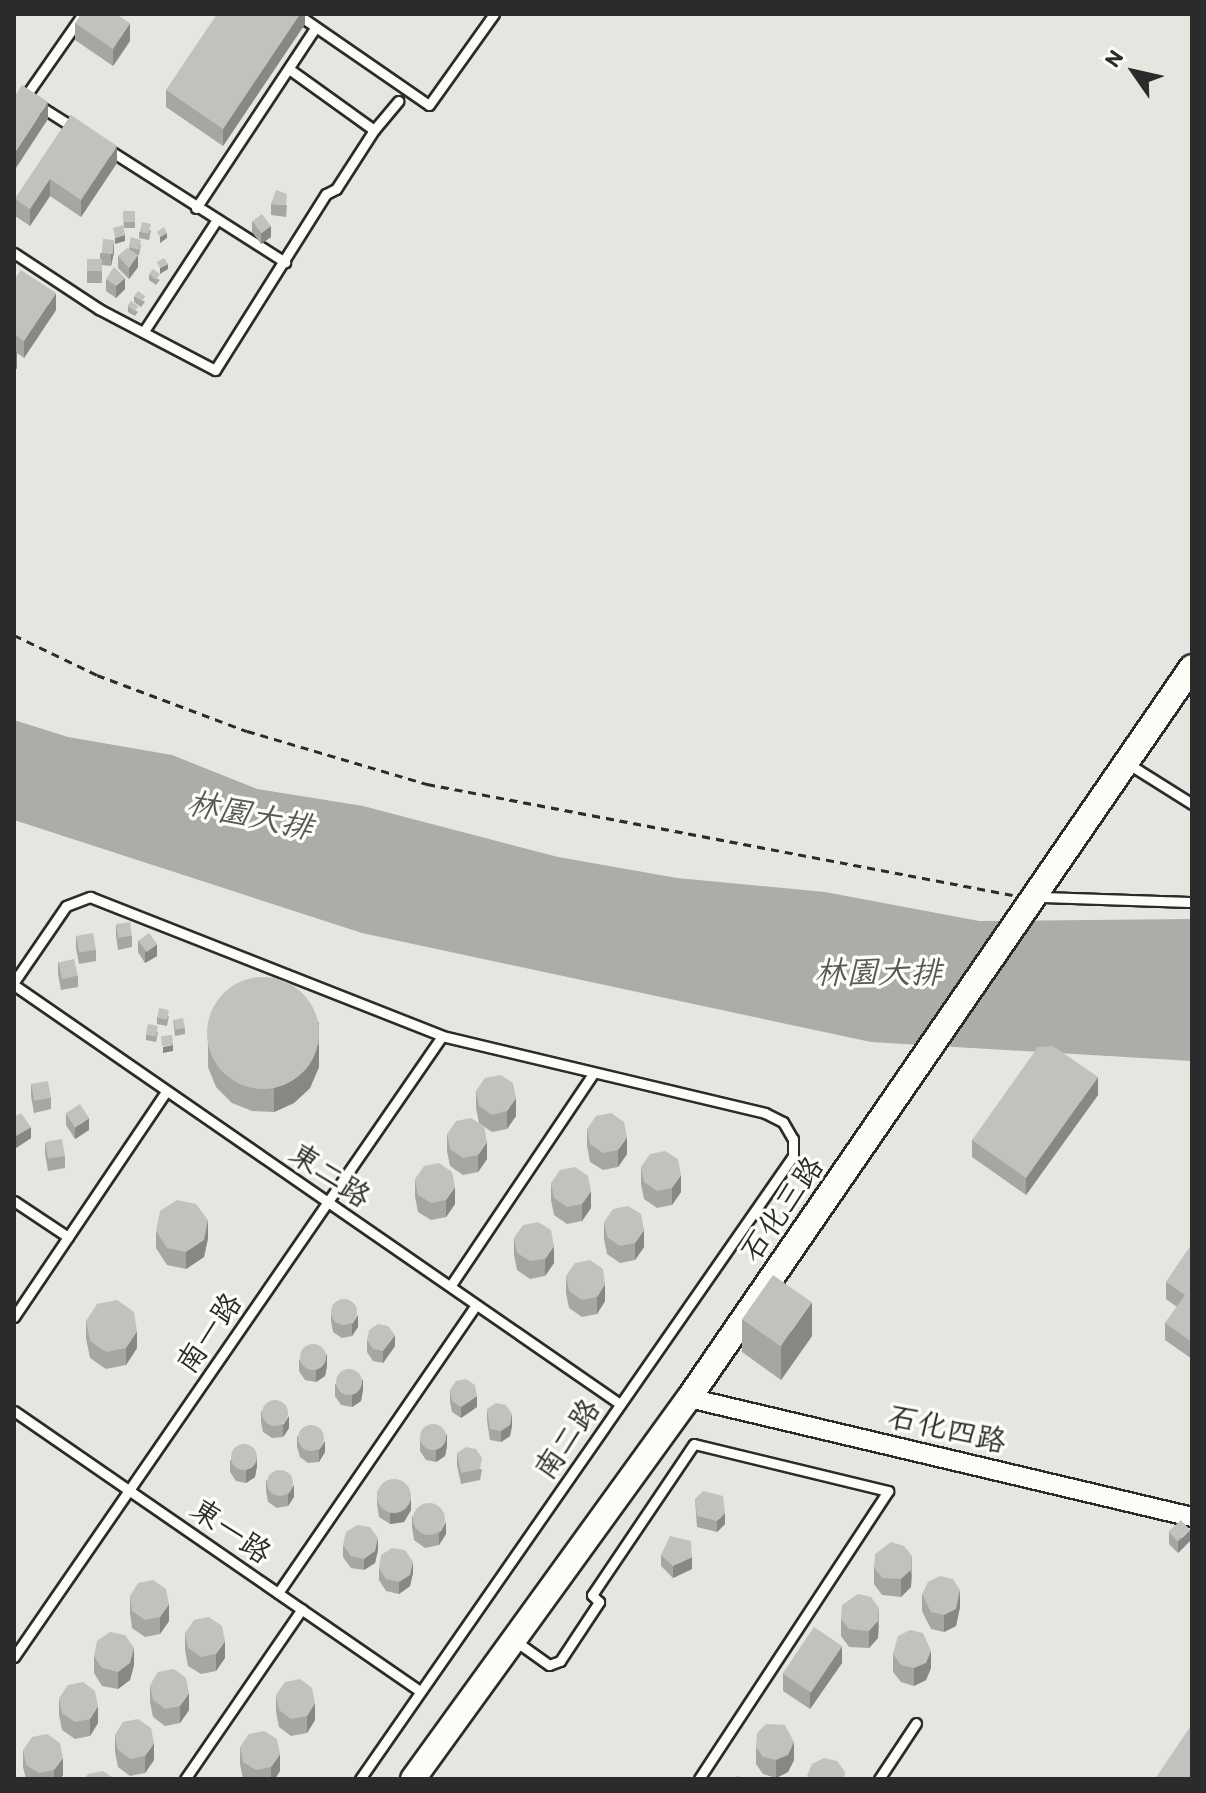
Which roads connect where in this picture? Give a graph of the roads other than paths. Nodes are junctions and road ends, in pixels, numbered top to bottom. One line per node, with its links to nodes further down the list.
1 (83, 14): 6 (lane)
2 (297, 14): 4 (lane)
3 (494, 14): 4 (lane)
4 (314, 30): 5 (lane)
5 (289, 69): 9 (lane); 12 (lane)
6 (23, 96): 8 (lane); 10 (lane)
7 (398, 101): 9 (lane)
8 (14, 108)
9 (374, 130): 15 (lane)
10 (90, 138)
11 (103, 147): 12 (lane)
12 (196, 208): 13 (lane)
13 (216, 221): 15 (lane); 17 (lane)
14 (18, 255): 16 (lane); 17 (lane)
15 (285, 262): 17 (lane)
16 (14, 265)
17 (144, 331)
18 (1192, 667): 19 (street, 石化三路)
19 (1127, 762): 20 (lane); 21 (street, 石化三路)
20 (1192, 804)
21 (1040, 891): 22 (lane); 33 (street, 石化三路)
22 (1192, 902)
23 (14, 984): 24 (lane); 26 (lane, 東二路)
24 (442, 1036): 25 (lane); 28 (lane, 南一路)
25 (593, 1074): 30 (lane); 34 (lane, 南二路)
26 (166, 1092): 28 (lane, 東二路); 29 (lane)
27 (14, 1201): 29 (lane)
28 (329, 1204): 30 (lane, 東二路); 36 (lane, 南一路)
29 (68, 1237): 32 (lane)
30 (451, 1285): 31 (lane, 東二路)
31 (476, 1305): 34 (lane, 東二路); 38 (lane)
32 (14, 1317)
33 (689, 1398): 37 (street, 石化四路); 40 (street, 石化三路)
34 (620, 1404): 42 (lane, 南二路)
35 (14, 1411): 36 (lane, 東一路)
36 (129, 1490): 38 (lane, 東一路); 41 (lane, 南一路)
37 (1192, 1517)
38 (278, 1593): 39 (lane, 東一路)
39 (302, 1609): 42 (lane, 東一路); 44 (lane)
40 (514, 1640): 46 (street, 石化三路); 47 (lane)
41 (14, 1657)
42 (420, 1691): 45 (lane, 南二路)
43 (916, 1723): 48 (lane)
44 (185, 1779)
45 (360, 1779)
46 (413, 1779)
47 (699, 1779)
48 (879, 1779)

